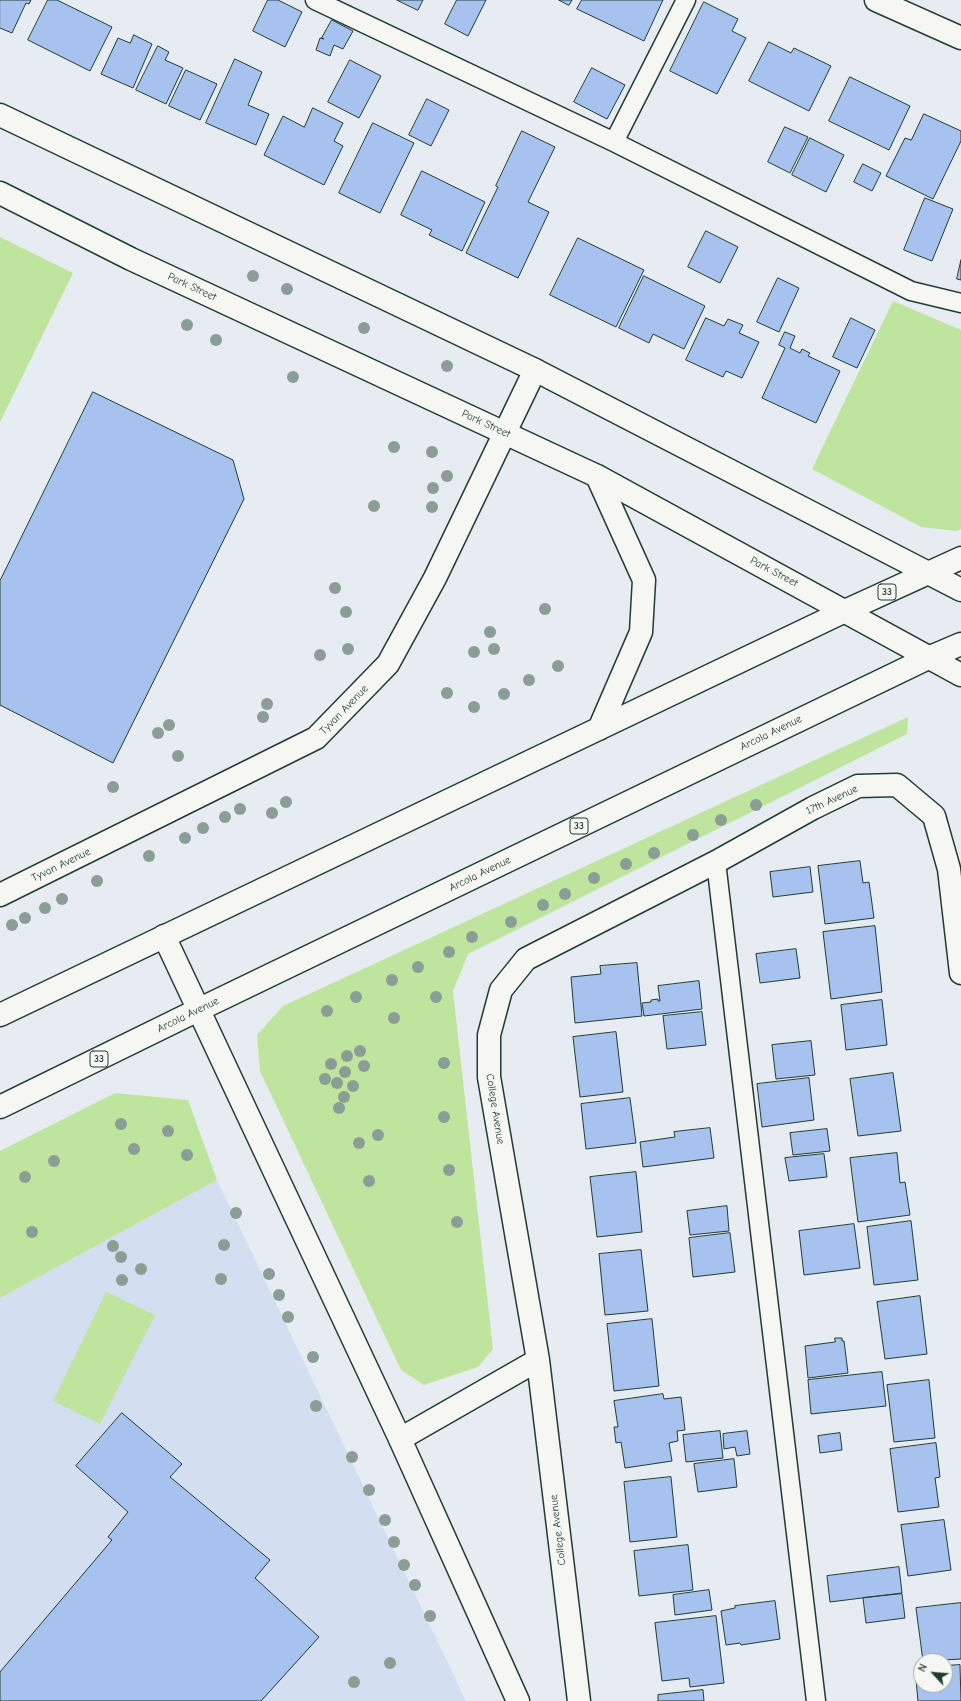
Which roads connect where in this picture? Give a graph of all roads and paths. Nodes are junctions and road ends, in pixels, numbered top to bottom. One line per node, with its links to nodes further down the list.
1 (315, 0): 6 (lane)
2 (686, 0): 6 (lane)
3 (876, 0): 4 (main road)
4 (961, 38)
5 (0, 115): 9 (main road)
6 (614, 142): 8 (lane)
7 (0, 193): 10 (main road, Park Street)
8 (961, 303)
9 (535, 370): 10 (main road, Tyvan Avenue); 13 (main road)
10 (506, 433): 11 (main road, Park Street); 21 (main road, Tyvan Avenue)
11 (596, 476): 15 (main road, Park Street); 19 (main road)
12 (961, 558): 13 (main road, 33)
13 (929, 574): 14 (main road); 15 (main road, 33)
14 (961, 590)
15 (845, 611): 17 (main road, Park Street); 19 (main road, 33)
16 (961, 644): 17 (main road, Arcola Avenue / 33)
17 (928, 658): 18 (main road, Park Street); 24 (main road, Arcola Avenue / 33)
18 (961, 675)
19 (599, 729): 22 (main road, 33)
20 (716, 862): 23 (main road, 17th Avenue); 27 (main road, College Avenue); 31 (lane)
21 (0, 895)
22 (164, 936): 24 (main road); 25 (main road, 33)
23 (961, 972)
24 (198, 1010): 26 (main road, Arcola Avenue / 33); 28 (main road)
25 (0, 1015)
26 (0, 1107)
27 (538, 1360): 28 (main road); 30 (main road, College Avenue)
28 (400, 1439): 29 (main road)
29 (518, 1701)
30 (579, 1701)
31 (816, 1701)

